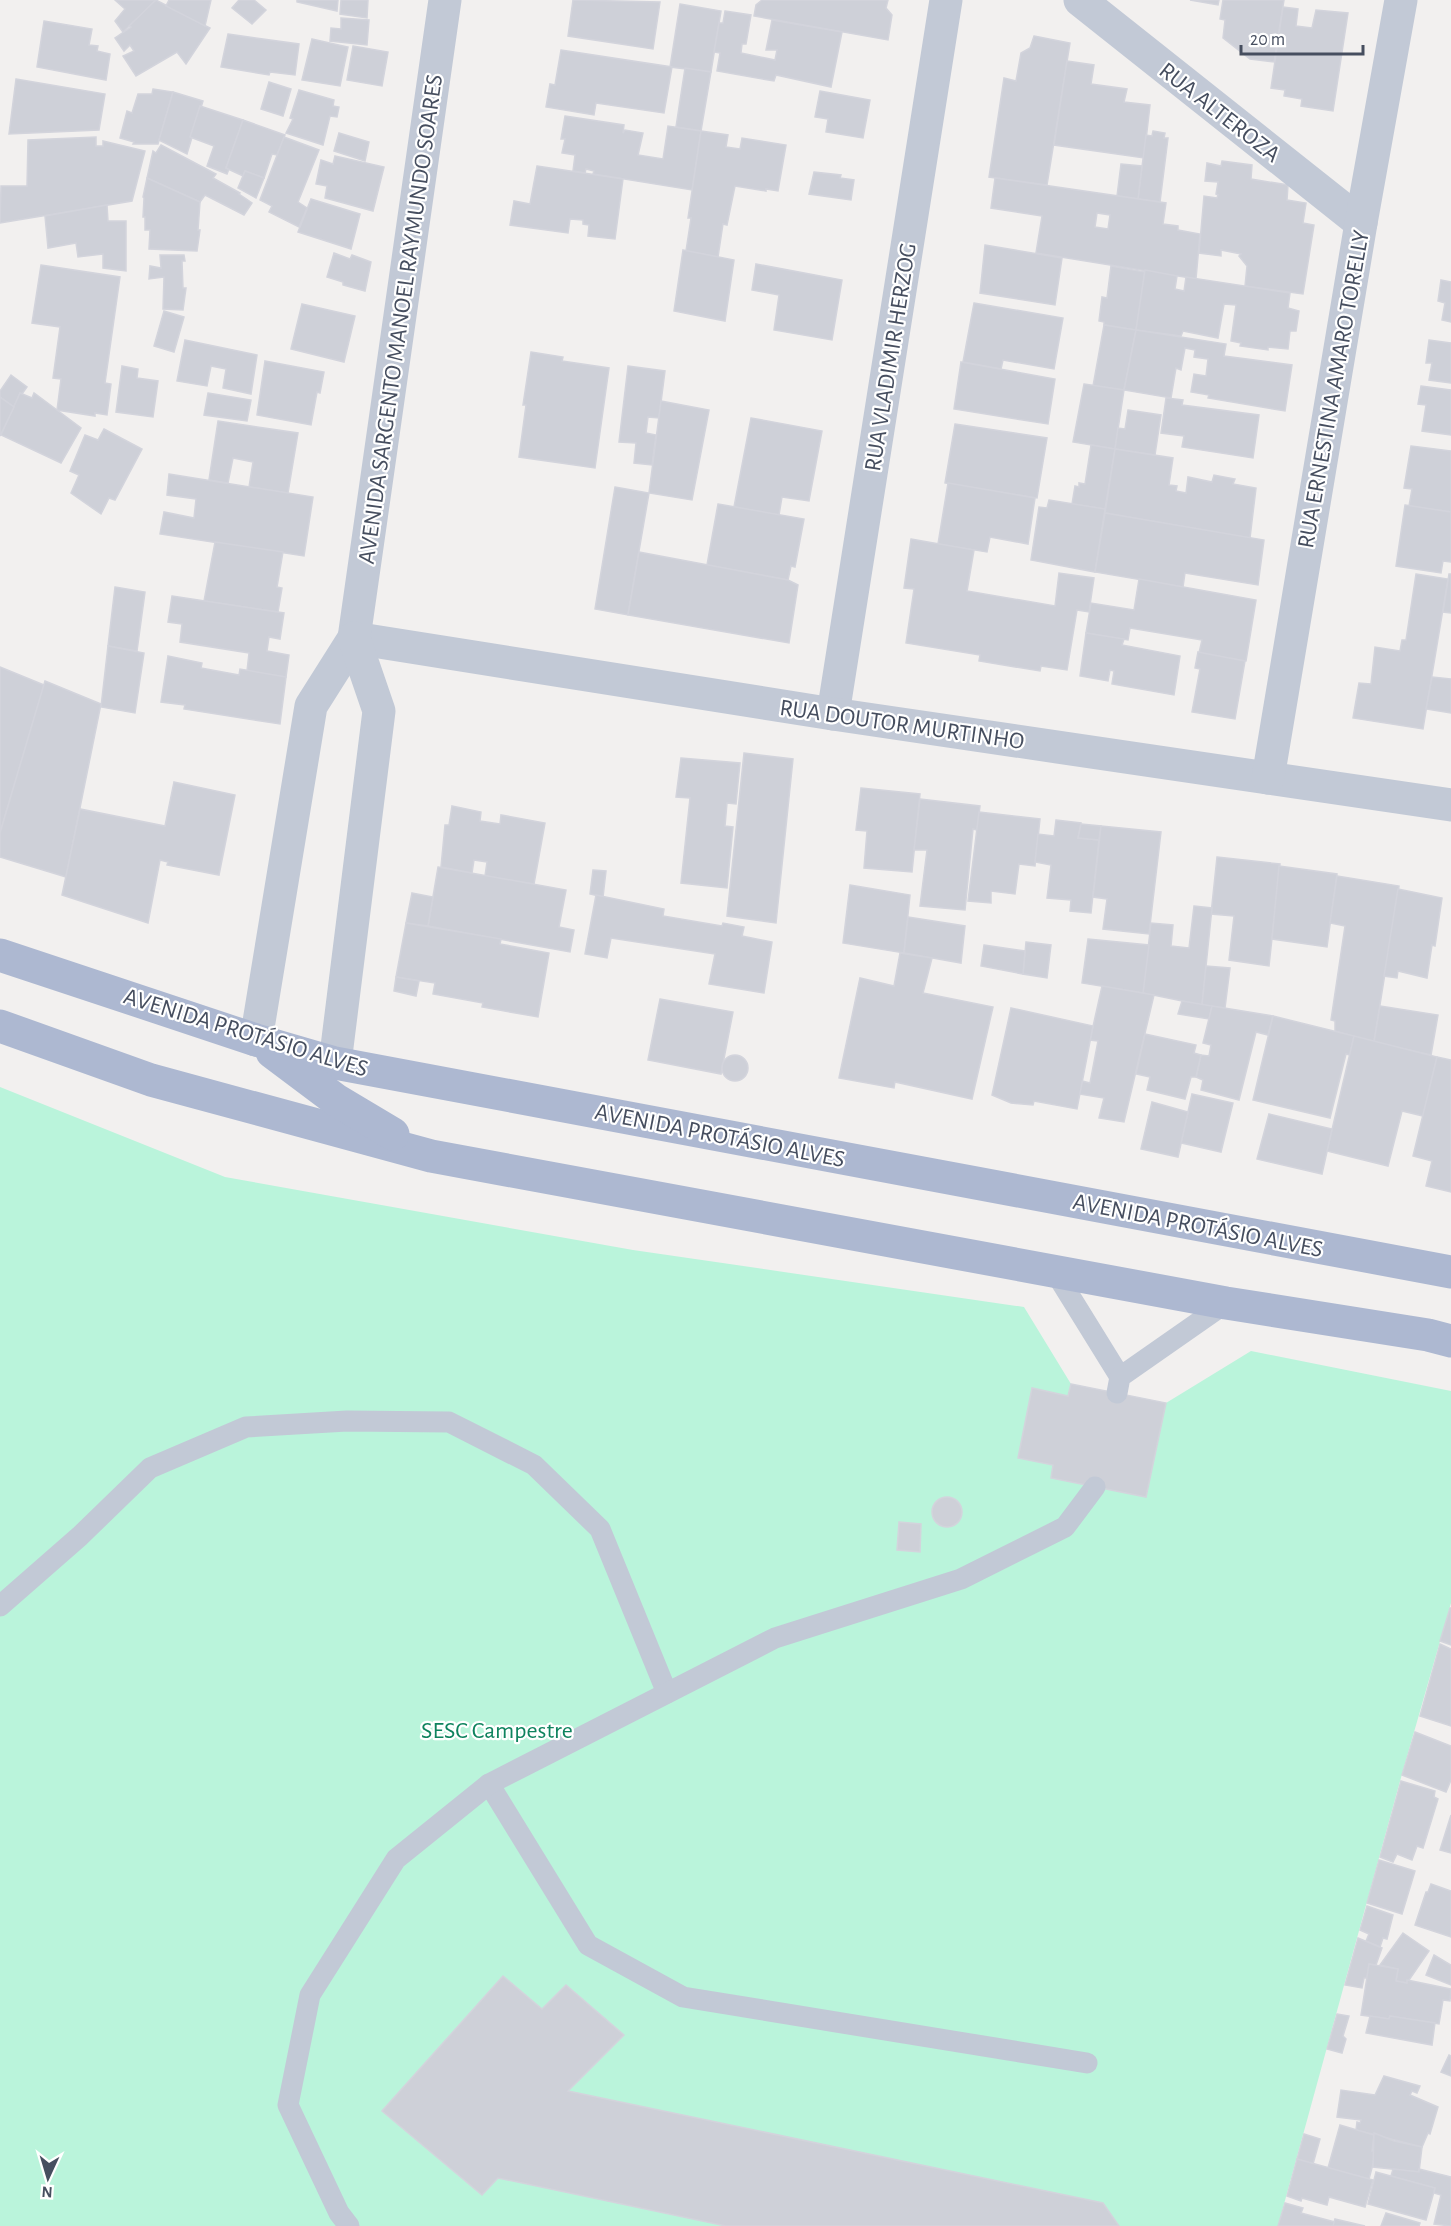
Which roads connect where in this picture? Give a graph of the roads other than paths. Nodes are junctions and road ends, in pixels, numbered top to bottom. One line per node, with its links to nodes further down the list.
1 (445, 0): 6 (street, AVENIDA SARGENTO MANOEL RAYMUNDO SOARES)
2 (946, 0): 7 (street, RUA VLADIMIR HERZOG)
3 (1080, 0): 5 (street, RUA ALTEROZA)
4 (1401, 0): 5 (street, RUA ERNESTINA AMARO TORELLY)
5 (1361, 224): 8 (street, RUA ERNESTINA AMARO TORELLY)
6 (354, 638): 7 (street, RUA DOUTOR MURTINHO); 12 (street, AVENIDA SARGENTO MANOEL RAYMUNDO SOARES); 13 (street, AVENIDA SARGENTO MANOEL RAYMUNDO SOARES)
7 (834, 714): 8 (street, RUA DOUTOR MURTINHO)
8 (1268, 778): 9 (street, RUA DOUTOR MURTINHO)
9 (1451, 805)
10 (0, 955): 12 (main road, AVENIDA PROTÁSIO ALVES)
11 (0, 1026): 14 (main road)
12 (256, 1040): 13 (main road, AVENIDA PROTÁSIO ALVES); 14 (main road)
13 (335, 1063): 16 (main road, AVENIDA PROTÁSIO ALVES)
14 (431, 1156): 15 (main road)
15 (1055, 1272): 17 (main road); 17 (lane)
16 (1451, 1272)
17 (1226, 1303): 18 (main road)
18 (1443, 1337)
19 (1095, 1487): 21 (lane)
20 (0, 1606): 21 (lane)
21 (667, 1693): 22 (lane)
22 (489, 1784): 23 (lane); 24 (lane)
23 (1087, 2063)
24 (349, 2226)

